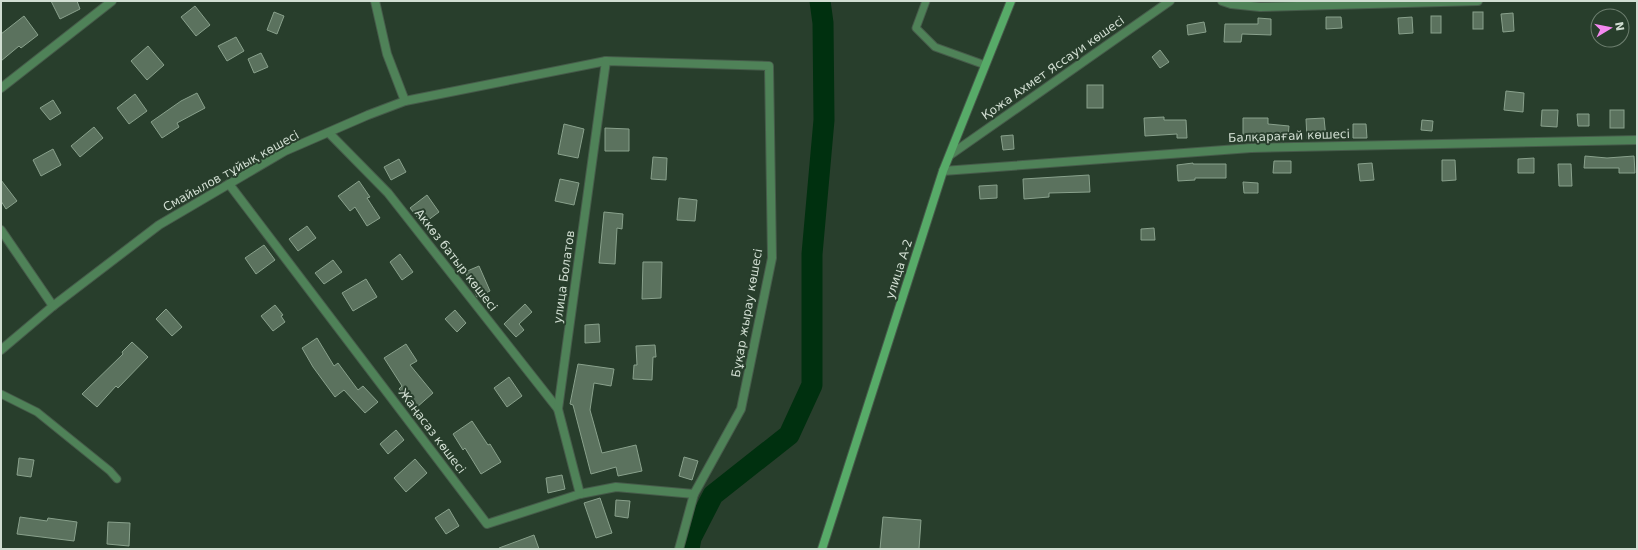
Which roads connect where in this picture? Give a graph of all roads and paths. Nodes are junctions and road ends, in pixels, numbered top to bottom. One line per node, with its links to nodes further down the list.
1 (112, 1): 11 (street)
2 (375, 1): 12 (street)
3 (926, 1): 10 (lane)
4 (1011, 1): 10 (main road, улица А-2)
5 (1170, 1): 15 (street, Қожа Ахмет Яссауи көшесі)
6 (1222, 1): 7 (street)
7 (1478, 1)
8 (606, 61): 9 (street, Смайылов тұйық көшесі); 12 (street, Смайылов тұйық көшесі); 22 (street, улица Болатов)
9 (769, 66): 25 (street, Бұқар жырау көшесі)
10 (985, 66): 15 (main road, улица А-2)
11 (1, 88)
12 (404, 101): 13 (street, Смайылов тұйық көшесі)
13 (328, 132): 17 (street, Смайылов тұйық көшесі); 22 (street, Аккөз батыр көшесі)
14 (1637, 140): 16 (street, Балқарағай көшесі)
15 (950, 155): 16 (main road, улица А-2)
16 (943, 171): 27 (main road, улица А-2)
17 (229, 184): 19 (street, Смайылов тұйық көшесі); 24 (street, Жаңасаз көшесі)
18 (1, 230): 19 (street)
19 (53, 306): 20 (street, Смайылов тұйық көшесі)
20 (1, 350)
21 (1, 394): 23 (lane)
22 (558, 409): 24 (street, улица Болатов)
23 (117, 479)
24 (580, 494): 25 (street, Жаңасаз көшесі)
25 (694, 494): 26 (street, Бұқар жырау көшесі)
26 (679, 549)
27 (822, 549)

